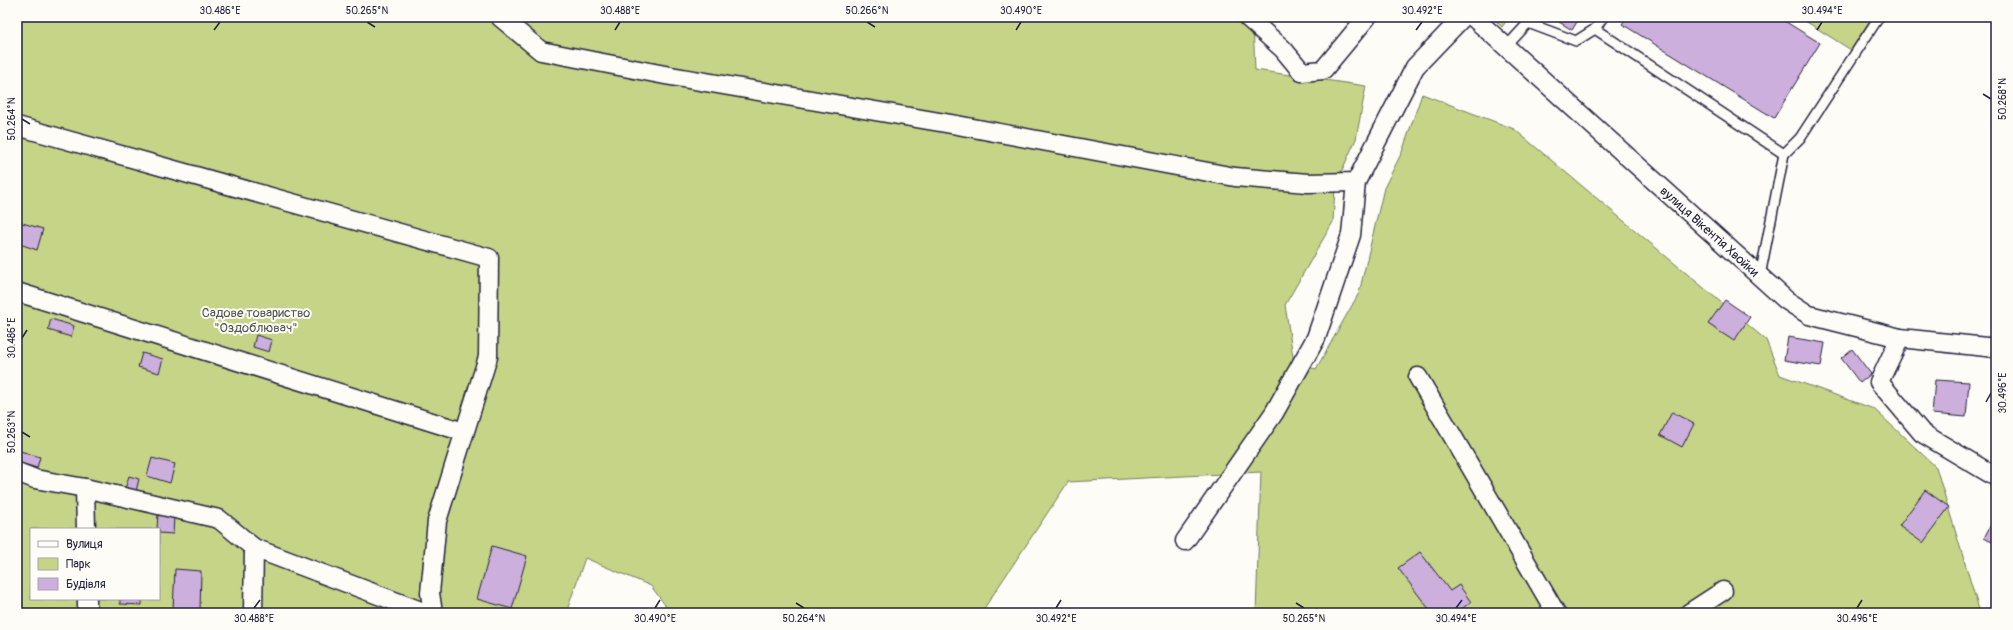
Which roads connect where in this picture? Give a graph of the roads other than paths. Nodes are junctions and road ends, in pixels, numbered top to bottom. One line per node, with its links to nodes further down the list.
1 (500, 17): 12 (street)
2 (1247, 17): 3 (street)
3 (1368, 17)
4 (1462, 17): 12 (street)
5 (1473, 17): 9 (street, вулиця Вікентія Хвойки)
6 (1603, 17): 8 (lane)
7 (1879, 17): 11 (lane)
8 (1595, 29): 9 (lane); 11 (lane)
9 (1506, 47): 13 (street, вулиця Вікентія Хвойки)
10 (17, 126): 18 (street)
11 (1784, 154): 13 (lane)
12 (1356, 182): 23 (street)
13 (1760, 276): 15 (street, вулиця Вікентія Хвойки)
14 (17, 292): 18 (street)
15 (1900, 338): 16 (street, вулиця Вікентія Хвойки); 20 (street)
16 (1996, 348)
17 (1418, 377): 30 (street)
18 (464, 432): 27 (street)
19 (17, 472): 21 (street)
20 (1996, 477)
21 (85, 488): 22 (street); 24 (street)
22 (86, 528)
23 (1185, 541)
24 (254, 548): 27 (street); 29 (street)
25 (1723, 591): 31 (street)
26 (87, 600): 28 (street)
27 (424, 612)
28 (87, 613)
29 (254, 613)
30 (1556, 613)
31 (1689, 613)

